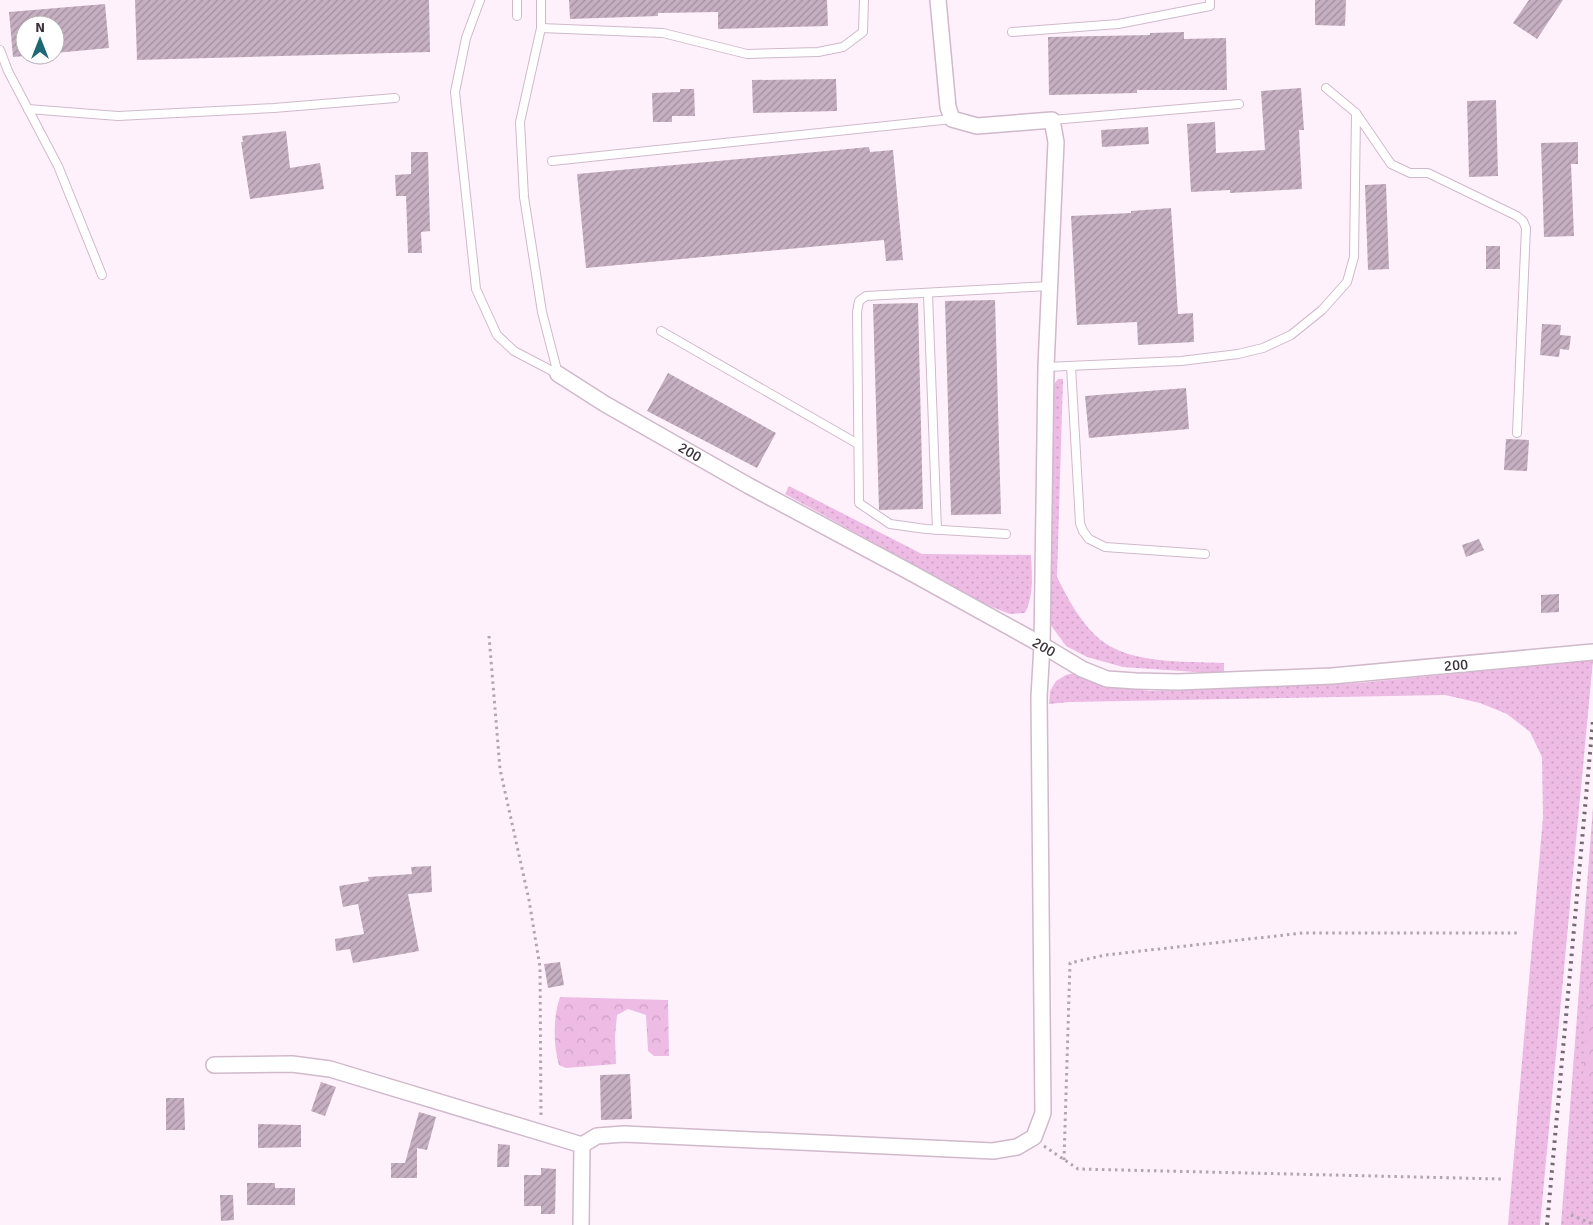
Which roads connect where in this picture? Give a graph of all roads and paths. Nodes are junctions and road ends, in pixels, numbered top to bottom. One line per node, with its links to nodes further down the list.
1 (480, 0): 25 (lane)
2 (517, 0): 7 (lane)
3 (541, 0): 8 (lane)
4 (864, 0): 8 (lane)
5 (938, 0): 16 (street)
6 (1210, 0): 9 (lane)
7 (517, 16)
8 (541, 28): 25 (lane)
9 (1012, 32)
10 (0, 50): 14 (lane)
11 (1326, 88): 15 (lane)
12 (395, 98): 14 (lane)
13 (1239, 104): 17 (lane)
14 (28, 109): 19 (lane)
15 (1356, 113): 23 (lane); 26 (lane)
16 (952, 119): 17 (street); 18 (lane)
17 (1052, 120): 20 (street)
18 (552, 161)
19 (102, 275)
20 (1050, 286): 21 (lane); 24 (street)
21 (928, 294): 27 (lane); 28 (lane)
22 (661, 331): 27 (lane)
23 (1071, 366): 24 (lane); 30 (lane)
24 (1046, 367): 32 (street)
25 (558, 374): 32 (street, 200)
26 (1517, 433)
27 (858, 444): 28 (lane)
28 (937, 530): 29 (lane)
29 (1006, 534)
30 (1205, 554)
31 (490, 636): 36 (path)
32 (1042, 646): 33 (street, 200); 37 (street)
33 (1593, 652)
34 (1519, 932): 39 (path)
35 (214, 1065): 36 (street)
36 (541, 1133): 38 (street)
37 (1034, 1137): 38 (street); 39 (path)
38 (582, 1145): 43 (street)
39 (1064, 1160): 40 (path)
40 (1501, 1180)
41 (1571, 1215): 42 (path)
42 (1593, 1224)
43 (581, 1225)

